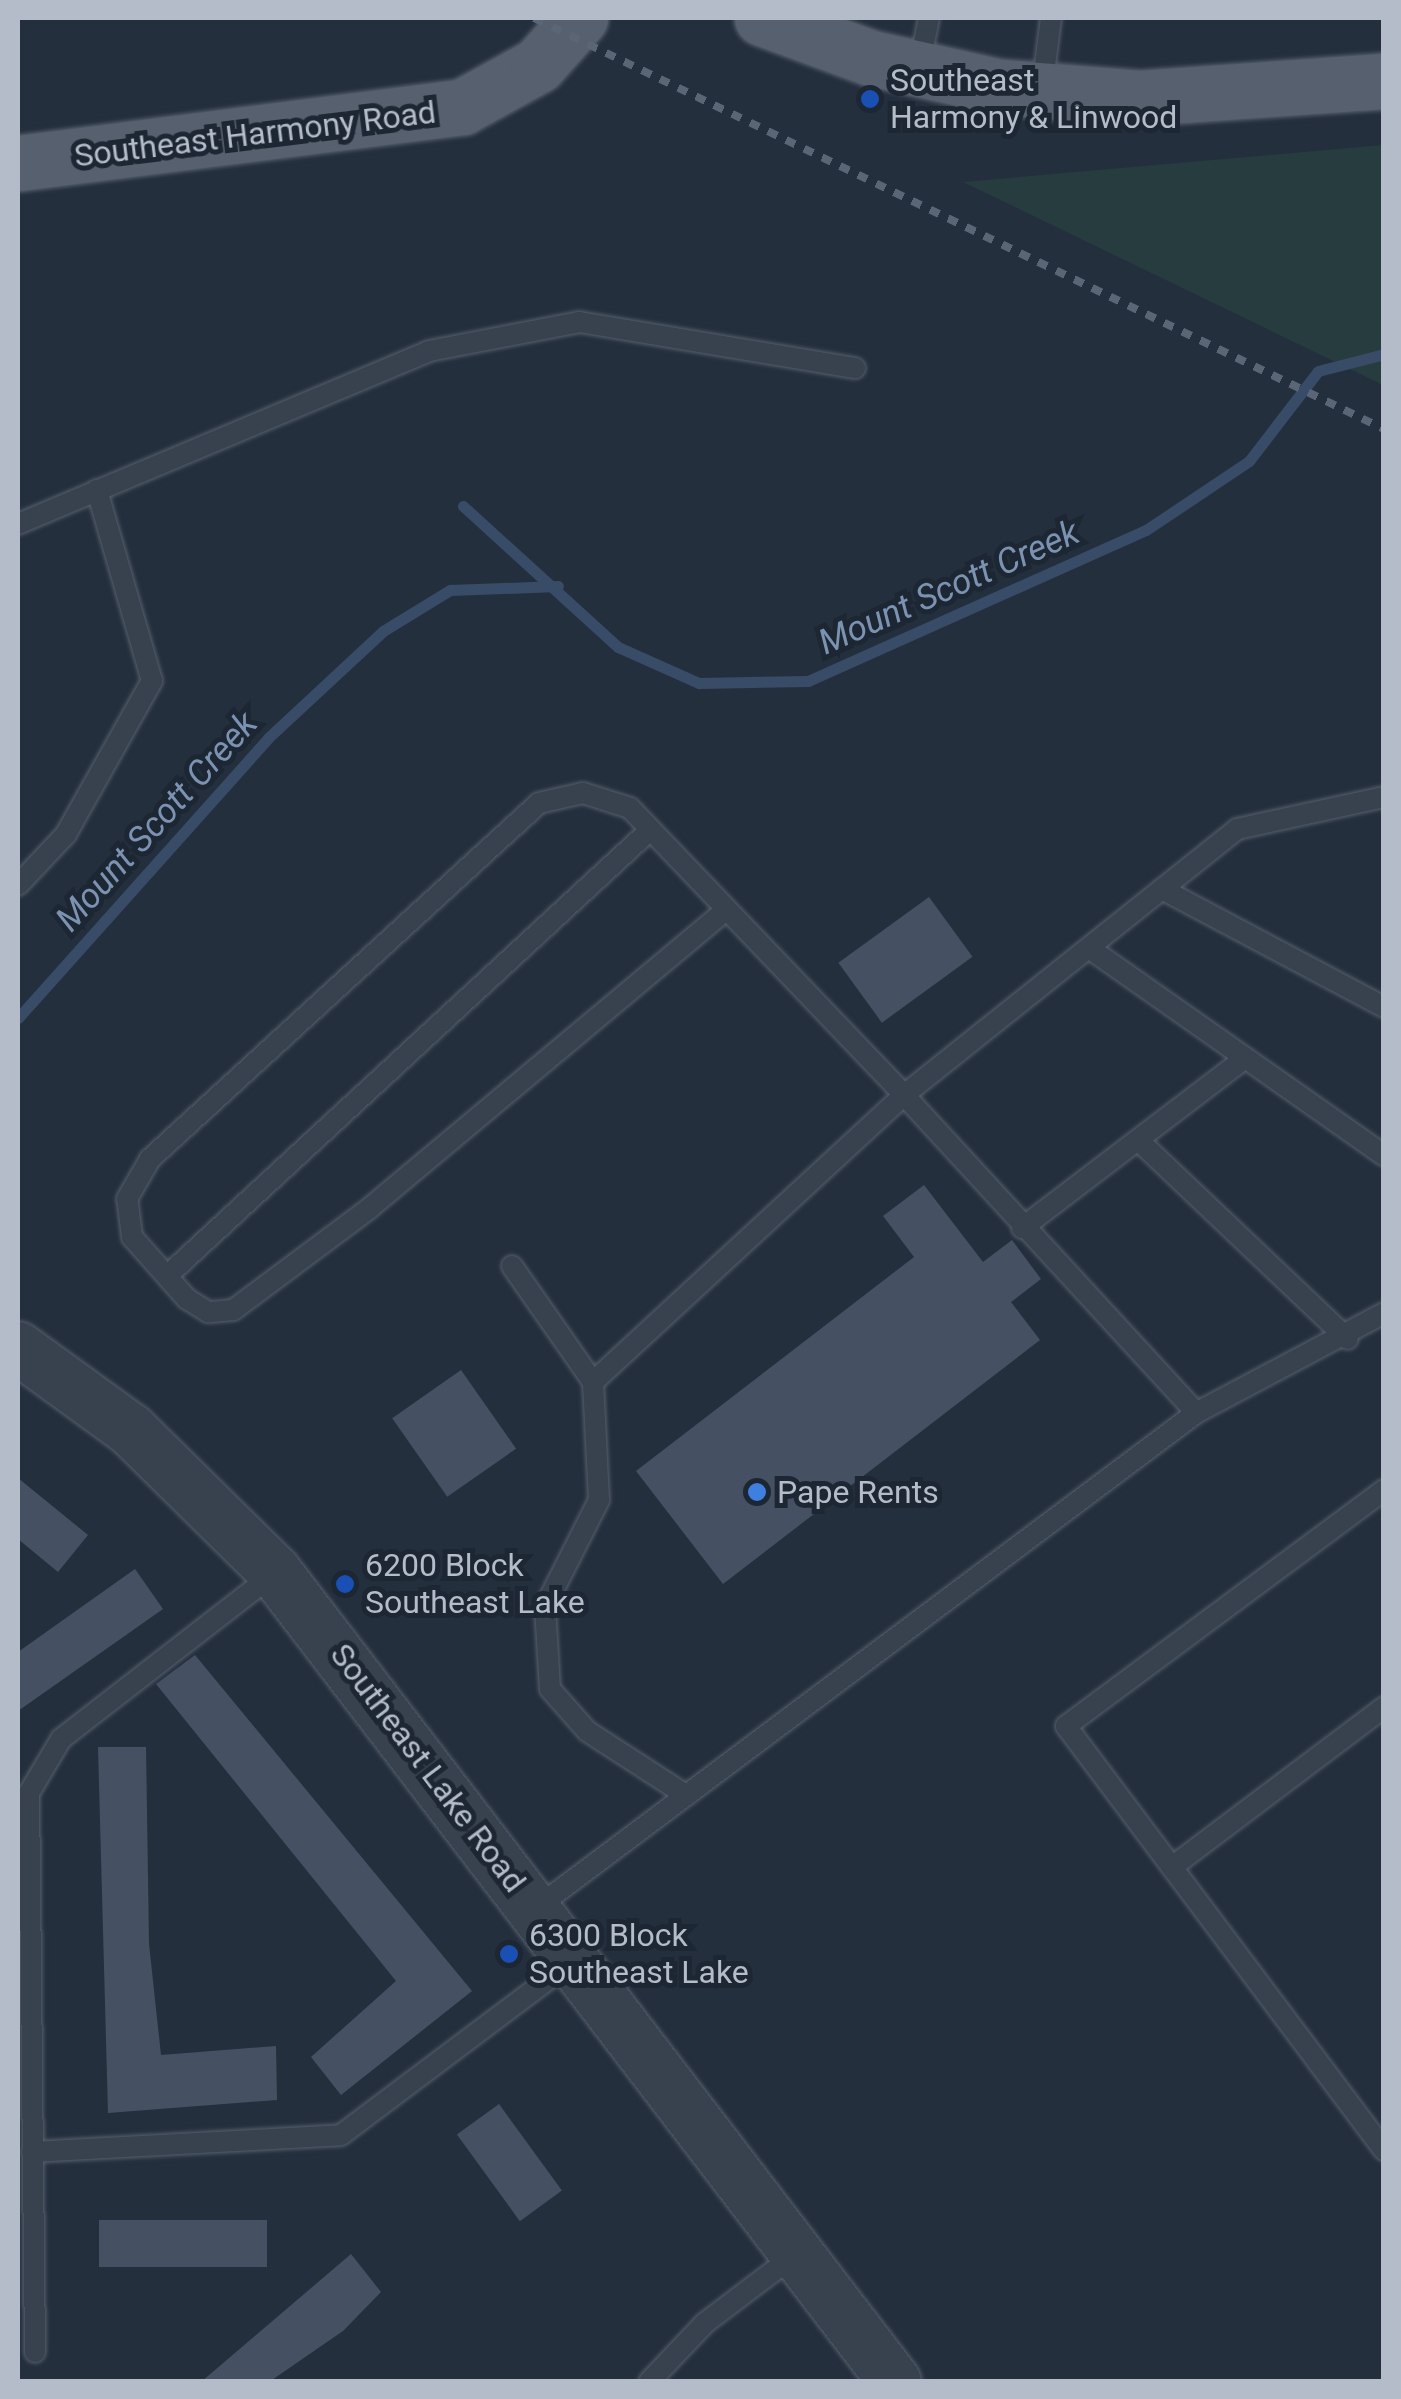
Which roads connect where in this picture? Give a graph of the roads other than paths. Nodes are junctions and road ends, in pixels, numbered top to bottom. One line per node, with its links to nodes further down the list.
1 (580, 18): 9 (main road, Southeast Harmony Road)
2 (762, 18): 5 (main road)
3 (929, 18): 6 (lane)
4 (1052, 18): 8 (lane)
5 (831, 30): 6 (main road)
6 (918, 70): 8 (main road)
7 (1384, 81): 8 (main road)
8 (1042, 91)
9 (18, 163)
10 (855, 368): 11 (lane)
11 (97, 490): 12 (lane); 15 (lane)
12 (18, 524)
13 (1381, 801): 16 (lane)
14 (650, 830): 17 (lane); 26 (lane); 26 (lane)
15 (18, 885)
16 (1162, 889): 18 (lane); 19 (lane)
17 (726, 910): 21 (lane); 26 (lane)
18 (1089, 948): 20 (lane); 21 (lane)
19 (1384, 1007)
20 (1240, 1061): 22 (lane); 23 (lane)
21 (904, 1095): 24 (lane); 30 (lane)
22 (1138, 1140): 24 (lane); 28 (lane)
23 (1384, 1155)
24 (1022, 1228): 31 (lane)
25 (512, 1266): 30 (lane)
26 (167, 1276)
27 (1384, 1314): 28 (lane)
28 (1348, 1339): 31 (lane)
29 (18, 1348): 33 (street, Southeast Lake Road)
30 (593, 1382): 35 (lane)
31 (1196, 1413): 35 (lane)
32 (1384, 1490): 36 (lane)
33 (275, 1572): 37 (street, Southeast Lake Road); 40 (lane)
34 (1384, 1706): 36 (lane)
35 (686, 1795): 37 (lane)
36 (1172, 1867): 39 (lane)
37 (535, 1908): 38 (street, Southeast Lake Road)
38 (574, 1960): 40 (lane); 41 (street, Southeast Lake Road)
39 (1384, 2150)
40 (32, 2152): 42 (lane)
41 (795, 2255): 43 (lane); 44 (street, Southeast Lake Road)
42 (35, 2352)
43 (648, 2382)
44 (895, 2382)

